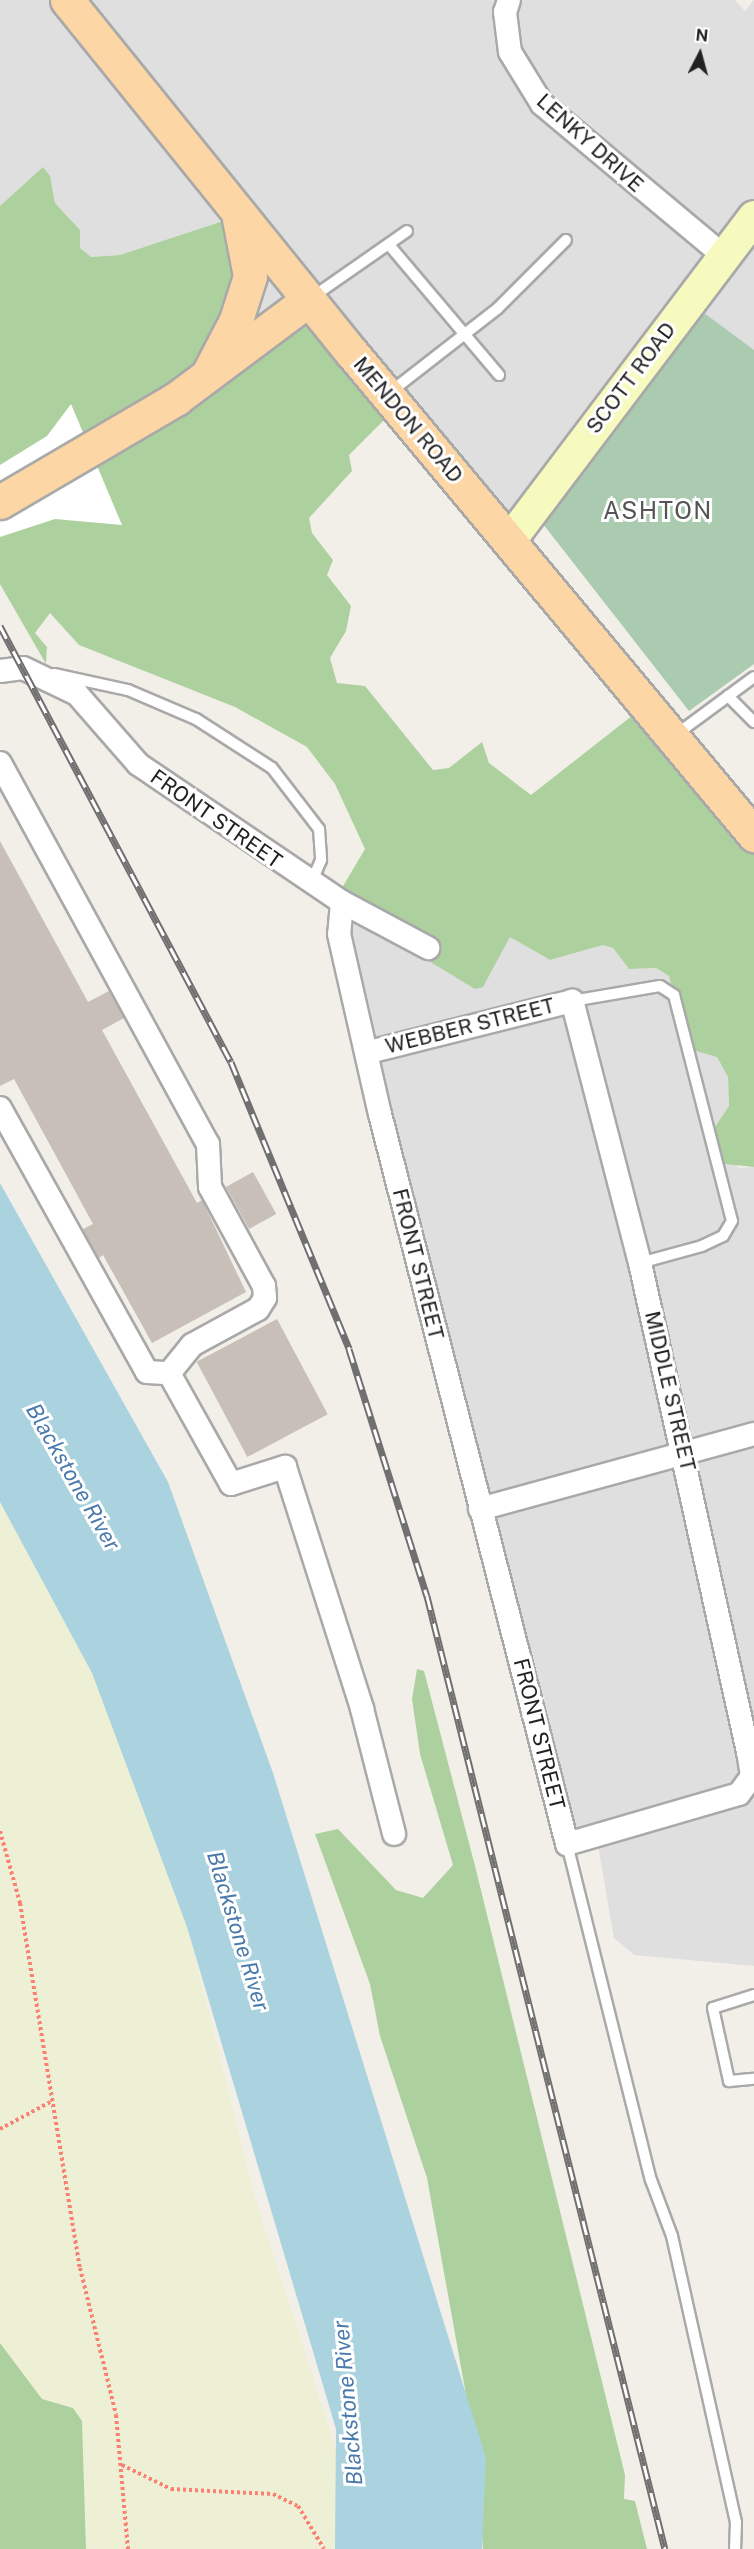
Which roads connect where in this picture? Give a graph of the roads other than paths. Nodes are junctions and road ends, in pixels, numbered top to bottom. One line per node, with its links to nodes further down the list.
1 (67, 0): 3 (main road, MENDON ROAD)
2 (509, 0): 8 (street, LENKY DRIVE)
3 (228, 196): 9 (main road, MENDON ROAD); 12 (main road)
4 (754, 217): 8 (street, SCOTT ROAD)
5 (407, 231): 7 (lane)
6 (566, 240): 10 (lane)
7 (390, 246): 9 (lane); 10 (lane)
8 (724, 256): 15 (street, SCOTT ROAD)
9 (308, 300): 12 (main road); 13 (main road, MENDON ROAD)
10 (464, 336): 11 (lane); 13 (lane)
11 (499, 375)
12 (204, 380): 14 (main road)
13 (387, 395): 15 (main road, MENDON ROAD)
14 (0, 502)
15 (510, 540): 21 (main road, MENDON ROAD)
16 (23, 668): 17 (street); 24 (street, FRONT STREET); 24 (lane)
17 (0, 671)
18 (754, 677): 19 (lane)
19 (728, 696): 20 (lane); 21 (lane)
20 (754, 722)
21 (672, 737): 23 (main road, MENDON ROAD)
22 (0, 763): 31 (street)
23 (754, 835)
24 (311, 884): 25 (street, FRONT STREET)
25 (342, 902): 26 (street); 28 (street, FRONT STREET)
26 (428, 948)
27 (572, 1001): 28 (street, WEBBER STREET); 30 (street, MIDDLE STREET); 30 (lane)
28 (369, 1052): 34 (street, FRONT STREET)
29 (0, 1108): 31 (street)
30 (640, 1263): 33 (street, MIDDLE STREET)
31 (168, 1373): 35 (street)
32 (754, 1434): 33 (street)
33 (684, 1450): 34 (street); 36 (street, MIDDLE STREET)
34 (480, 1509): 36 (street, FRONT STREET)
35 (394, 1834)
36 (567, 1844): 39 (lane)
37 (754, 1995): 38 (lane)
38 (754, 2079)
39 (735, 2549)

